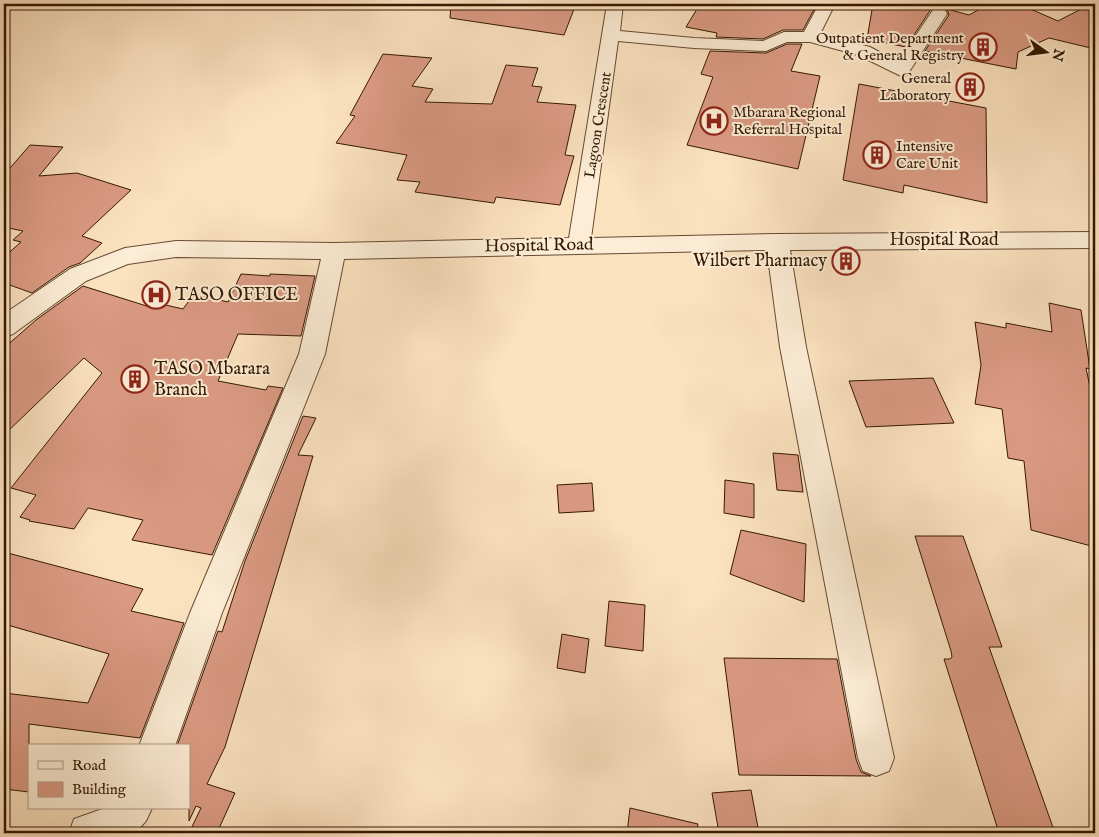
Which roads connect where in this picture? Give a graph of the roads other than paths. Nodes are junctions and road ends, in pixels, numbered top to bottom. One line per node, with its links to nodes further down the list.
1 (615, 4): 4 (street, Lagoon Crescent)
2 (827, 4): 5 (street)
3 (944, 8): 5 (street)
4 (612, 35): 5 (street); 8 (street, Lagoon Crescent)
5 (810, 37)
6 (1095, 240): 7 (street, Hospital Road)
7 (776, 242): 8 (street, Hospital Road); 12 (street)
8 (579, 245): 9 (street, Hospital Road)
9 (334, 251): 10 (street, Hospital Road); 11 (street)
10 (4, 327)
11 (158, 744)
12 (876, 758)

